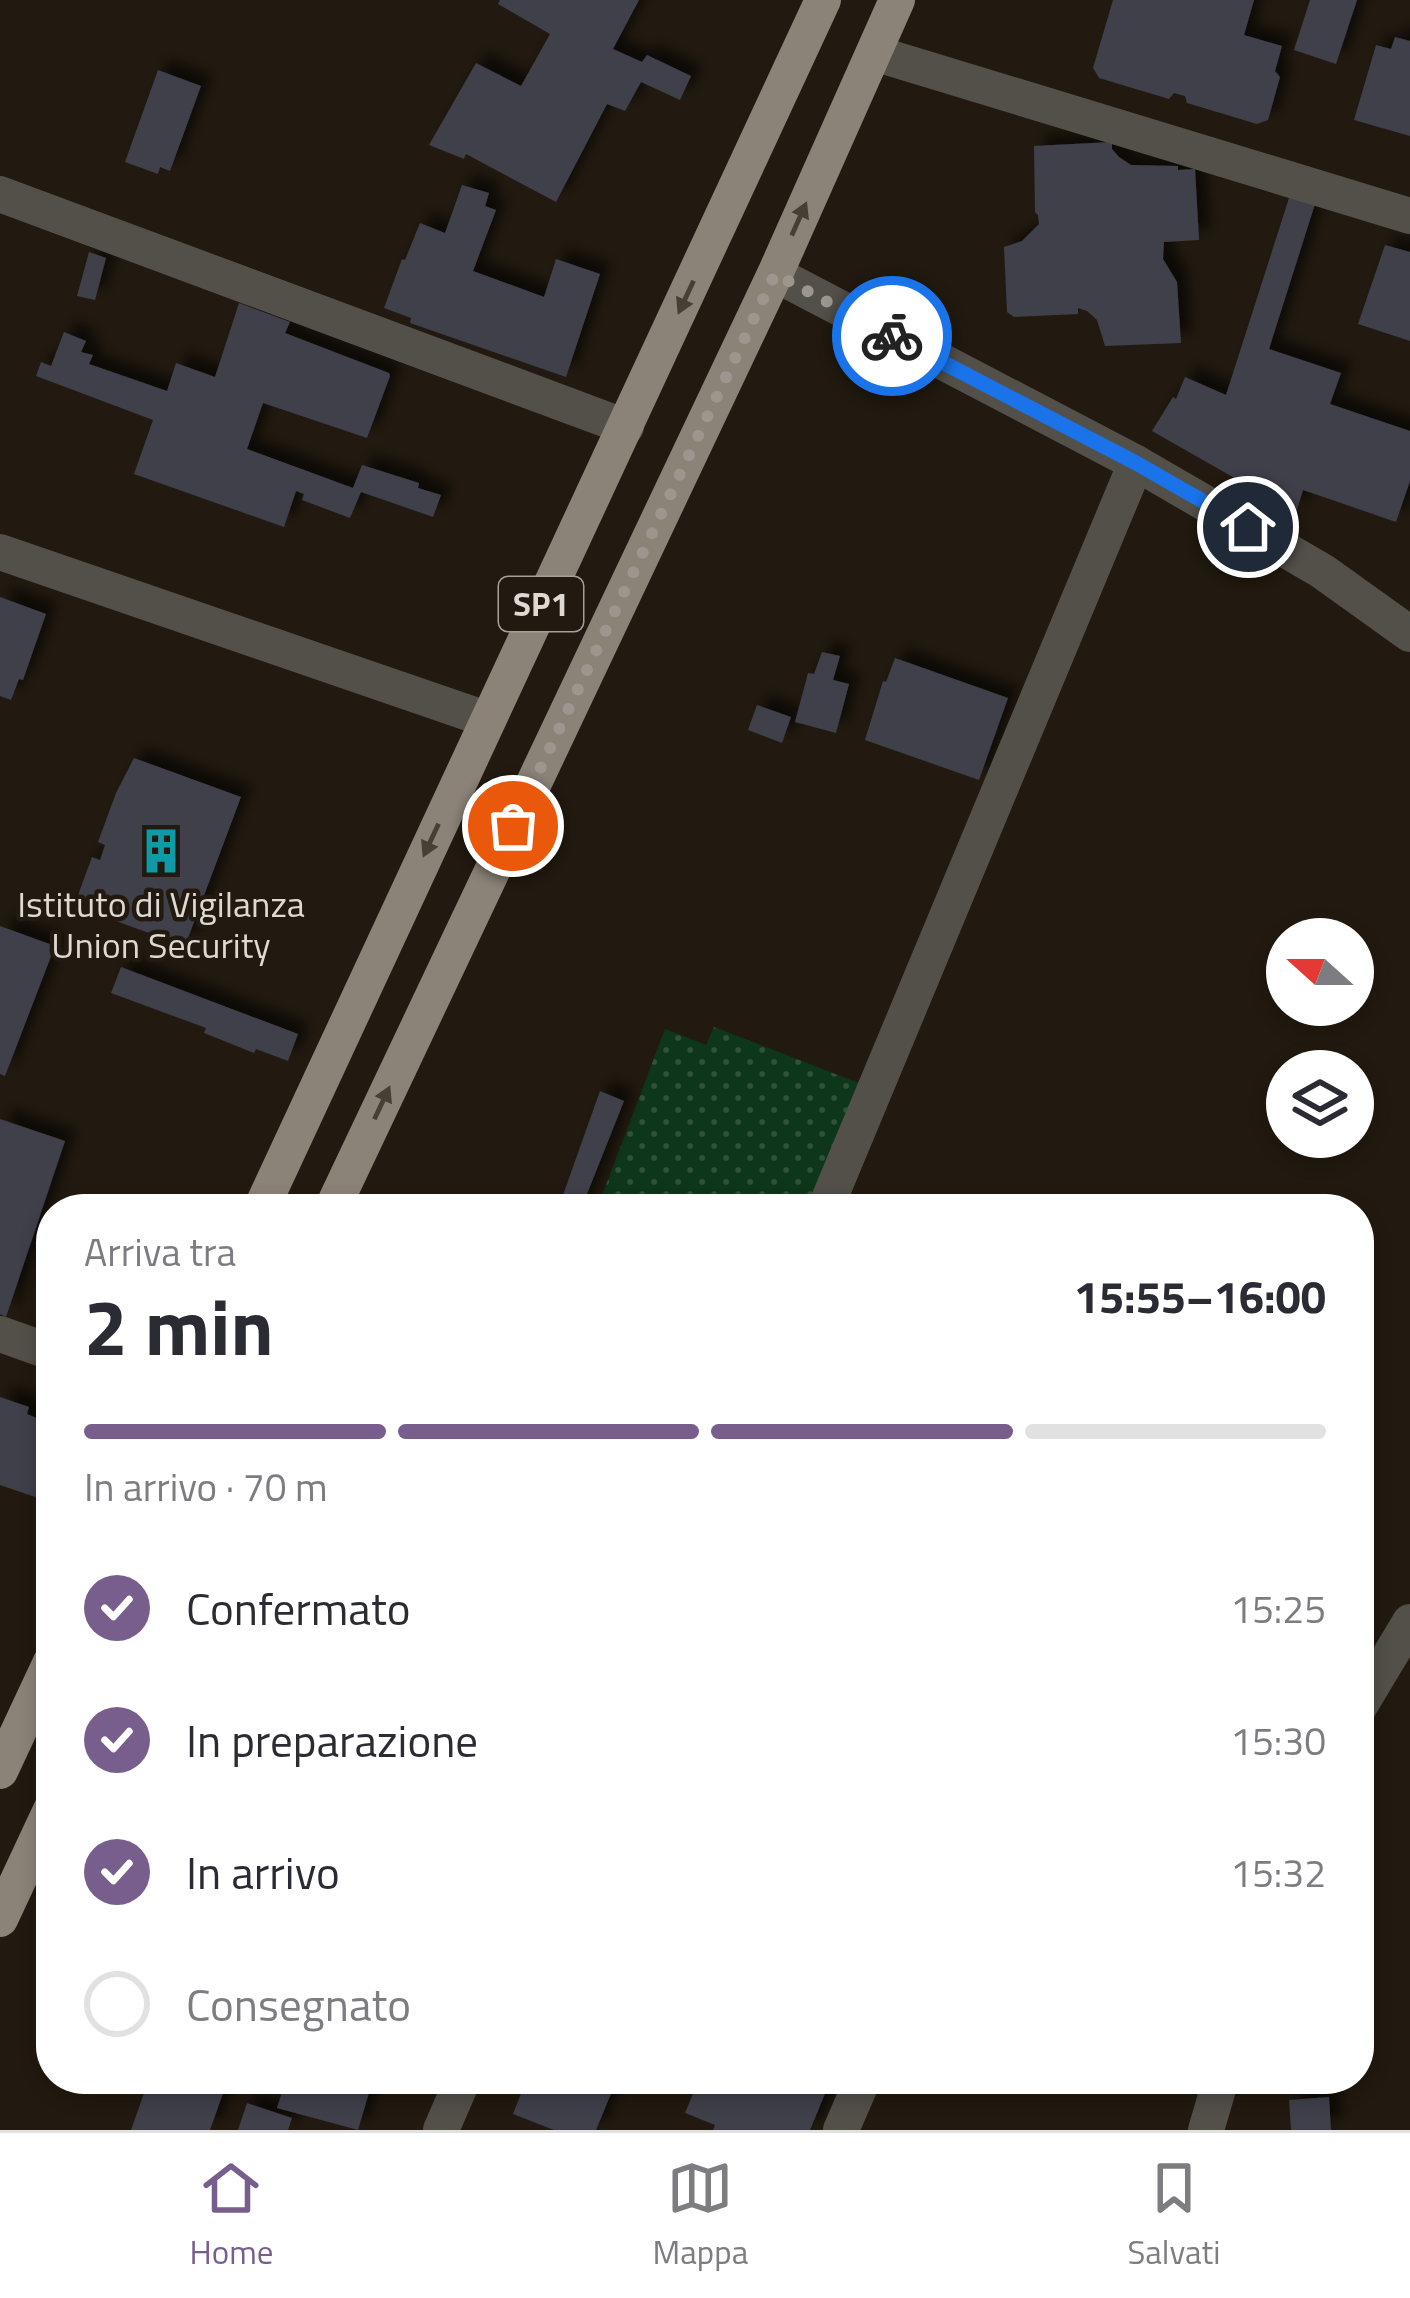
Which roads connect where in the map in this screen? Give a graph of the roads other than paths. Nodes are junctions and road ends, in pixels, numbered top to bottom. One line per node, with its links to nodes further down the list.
1 (824, 0): 7 (main road, SP1, one-way to 7)
2 (897, 0): 3 (main road, SP1)
3 (874, 53): 5 (street); 6 (main road, SP1, one-way to 3)
4 (0, 194): 7 (street)
5 (1410, 216)
6 (775, 274): 8 (street); 13 (main road, SP1, one-way to 6)
7 (626, 427): 11 (main road, SP1)
8 (1136, 463): 10 (street); 14 (street)
9 (0, 553): 11 (street)
10 (1410, 634)
11 (486, 719): 12 (main road, SP1, one-way to 12)
12 (268, 1194)
13 (339, 1194)
14 (831, 1194)
15 (0, 1334): 16 (street)
16 (36, 1347)
17 (1410, 1622): 18 (street)
18 (1374, 1682)
19 (36, 1693): 20 (main road)
20 (0, 1771)
21 (36, 1842): 22 (main road)
22 (0, 1919)
23 (457, 2094): 26 (street)
24 (857, 2094): 27 (street)
25 (1217, 2094): 28 (street)
26 (441, 2130)
27 (841, 2130)
28 (1206, 2130)

